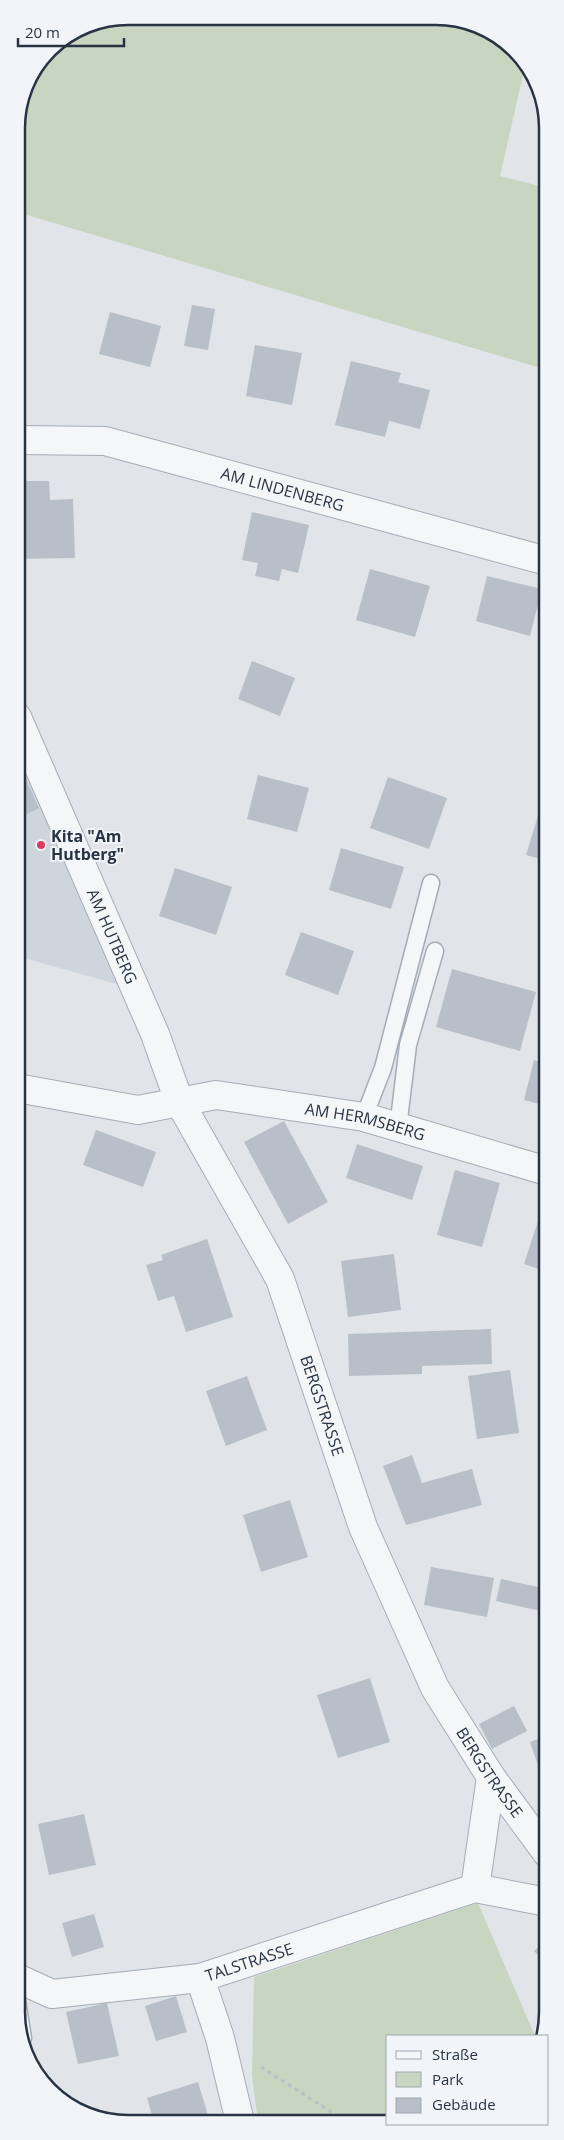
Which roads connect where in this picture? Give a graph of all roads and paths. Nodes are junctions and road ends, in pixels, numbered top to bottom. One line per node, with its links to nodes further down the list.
1 (25, 440): 2 (street, AM LINDENBERG)
2 (539, 559)
3 (25, 735): 7 (street, AM HUTBERG)
4 (431, 883): 8 (lane)
5 (435, 951): 9 (lane)
6 (25, 1089): 7 (street)
7 (179, 1101): 8 (street, AM HERMSBERG); 11 (street, BERGSTRASSE)
8 (364, 1118): 9 (street, AM HERMSBERG)
9 (398, 1128): 10 (street, AM HERMSBERG)
10 (539, 1169)
11 (491, 1777): 12 (street, BERGSTRASSE); 13 (street)
12 (539, 1841)
13 (475, 1888): 14 (street, TALSTRASSE); 15 (street, TALSTRASSE)
14 (539, 1900)
15 (200, 1978): 16 (street, TALSTRASSE); 18 (street)
16 (25, 1982)
17 (260, 2066): 19 (path)
18 (238, 2115)
19 (336, 2115)

